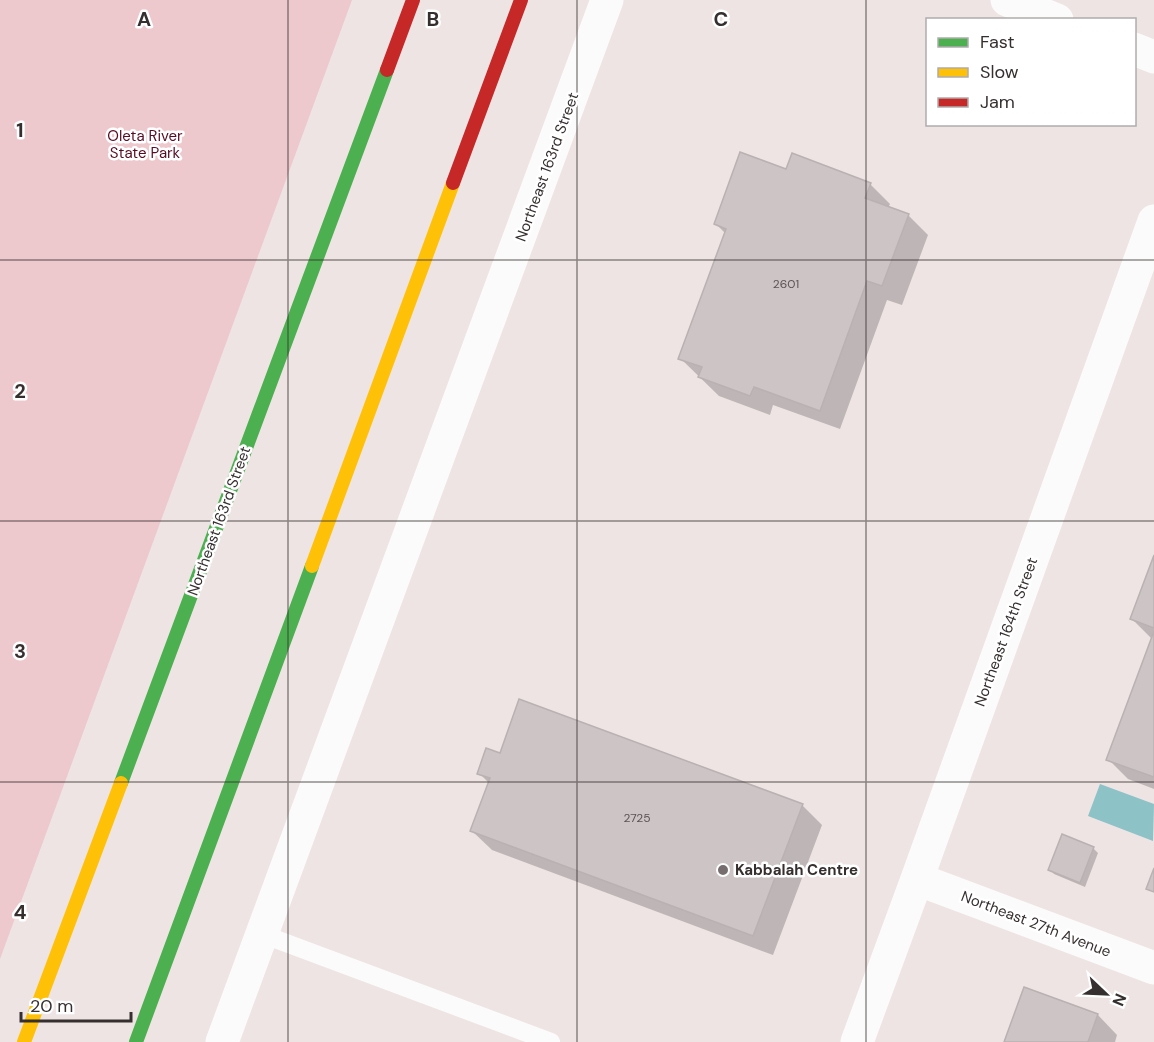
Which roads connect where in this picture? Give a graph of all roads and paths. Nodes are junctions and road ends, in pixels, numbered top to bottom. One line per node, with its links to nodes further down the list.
1 (413, 0): 12 (main road, Northeast 163rd Street)
2 (521, 0): 13 (main road)
3 (607, 0): 10 (street, Northeast 163rd Street)
4 (1006, 0): 5 (street)
5 (1052, 18)
6 (1136, 51): 7 (street)
7 (1154, 57)
8 (1154, 221): 9 (street, Northeast 164th Street)
9 (917, 879): 11 (street, Northeast 27th Avenue); 16 (street, Northeast 164th Street)
10 (262, 934): 14 (street, Northeast 163rd Street); 15 (lane)
11 (1154, 968)
12 (24, 1042)
13 (136, 1042)
14 (222, 1042)
15 (551, 1042)
16 (857, 1042)

